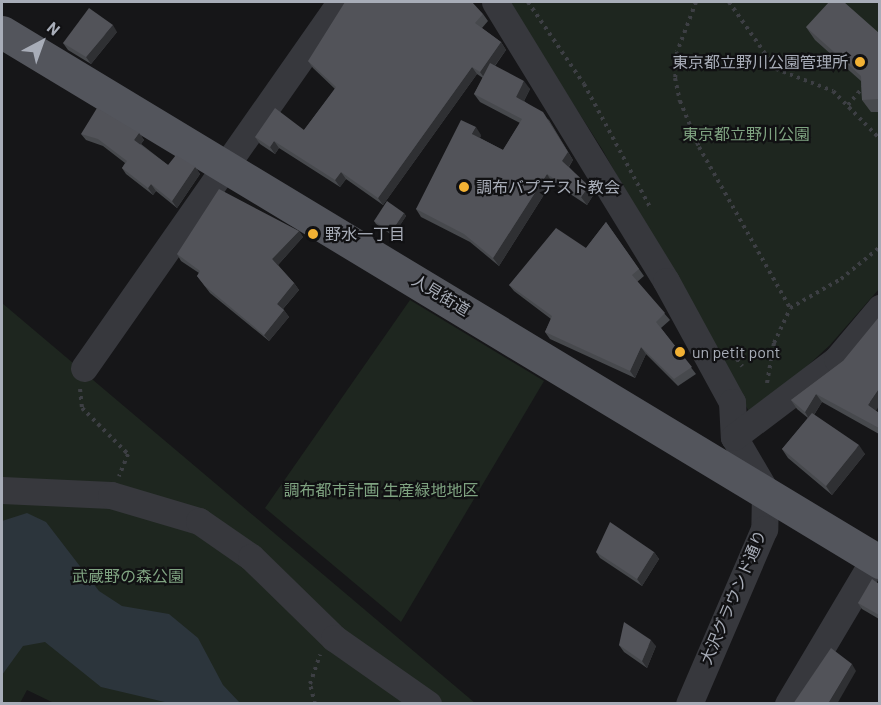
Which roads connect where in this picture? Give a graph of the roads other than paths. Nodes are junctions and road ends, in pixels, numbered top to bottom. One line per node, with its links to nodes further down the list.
1 (340, 2): 4 (street)
2 (495, 2): 7 (street)
3 (2, 32): 4 (main road, 人見街道)
4 (223, 166): 6 (street); 9 (main road, 人見街道)
5 (879, 308): 7 (street)
6 (84, 368)
7 (734, 437): 9 (street)
8 (4, 488): 11 (street)
9 (765, 490): 10 (main road, 人見街道); 12 (street, 大沢グラウンド通り)
10 (877, 560): 13 (street)
11 (428, 704)
12 (689, 704)
13 (788, 704)

